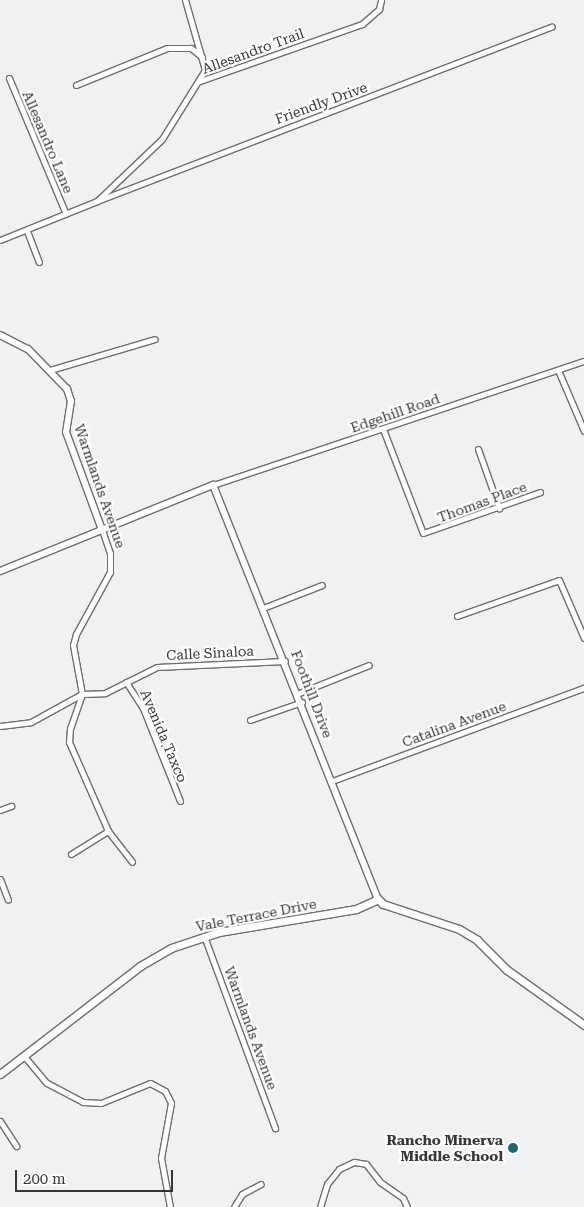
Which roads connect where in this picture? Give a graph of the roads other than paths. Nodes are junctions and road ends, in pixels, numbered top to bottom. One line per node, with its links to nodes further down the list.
1 (185, 0): 4 (street)
2 (381, 0): 6 (street, Allesandro Trail)
3 (552, 26): 8 (street, Friendly Drive)
4 (204, 58): 6 (street); 7 (street)
5 (9, 78): 9 (street, Allesandro Lane)
6 (200, 81): 8 (street, Allesandro Trail)
7 (76, 84)
8 (97, 201): 9 (street, Allesandro Trail)
9 (66, 214): 10 (street, Allesandro Trail)
10 (27, 231): 11 (street, Allesandro Trail); 12 (street)
11 (0, 240)
12 (39, 262)
13 (0, 335): 16 (street, Warmlands Avenue)
14 (155, 339): 16 (street)
15 (584, 361): 17 (street, Edgehill Road)
16 (50, 370): 24 (street, Warmlands Avenue)
17 (558, 370): 18 (street, Edgehill Road); 19 (street)
18 (383, 429): 21 (street, Edgehill Road); 23 (street, Thomas Place)
19 (584, 431)
20 (478, 449): 23 (street)
21 (213, 485): 24 (street); 27 (street, Foothill Drive)
22 (540, 492): 23 (street, Thomas Place)
23 (499, 508)
24 (102, 530): 25 (street); 35 (street, Warmlands Avenue)
25 (0, 571)
26 (322, 585): 27 (street)
27 (264, 608): 30 (street, Foothill Drive)
28 (457, 616): 29 (street)
29 (584, 638)
30 (286, 661): 32 (street, Calle Sinaloa); 34 (street, Foothill Drive)
31 (369, 665): 34 (street)
32 (126, 682): 35 (street, Calle Sinaloa); 40 (street, Avenida Taxco)
33 (584, 688): 39 (street, Catalina Avenue)
34 (299, 693): 36 (street, Foothill Drive)
35 (82, 694): 38 (street, Calle Sinaloa); 43 (street, Warmlands Avenue)
36 (302, 702): 37 (street); 39 (street, Foothill Drive)
37 (250, 720)
38 (0, 726)
39 (332, 781): 47 (street, Foothill Drive)
40 (180, 801)
41 (11, 806): 42 (street)
42 (0, 810)
43 (108, 831): 44 (street); 45 (street, Warmlands Avenue)
44 (71, 854)
45 (132, 862)
46 (0, 879): 48 (street)
47 (378, 899): 49 (main road, Vale Terrace Drive); 50 (main road)
48 (8, 900)
49 (204, 936): 51 (main road, Vale Terrace Drive); 54 (street, Warmlands Avenue)
50 (584, 1025)
51 (24, 1056): 52 (main road, Vale Terrace Drive); 57 (street)
52 (0, 1074)
53 (0, 1121): 55 (street)
54 (275, 1128)
55 (16, 1146)
56 (261, 1184): 58 (street)
57 (170, 1207)
58 (234, 1207)
59 (320, 1207): 60 (street)
60 (406, 1207)

